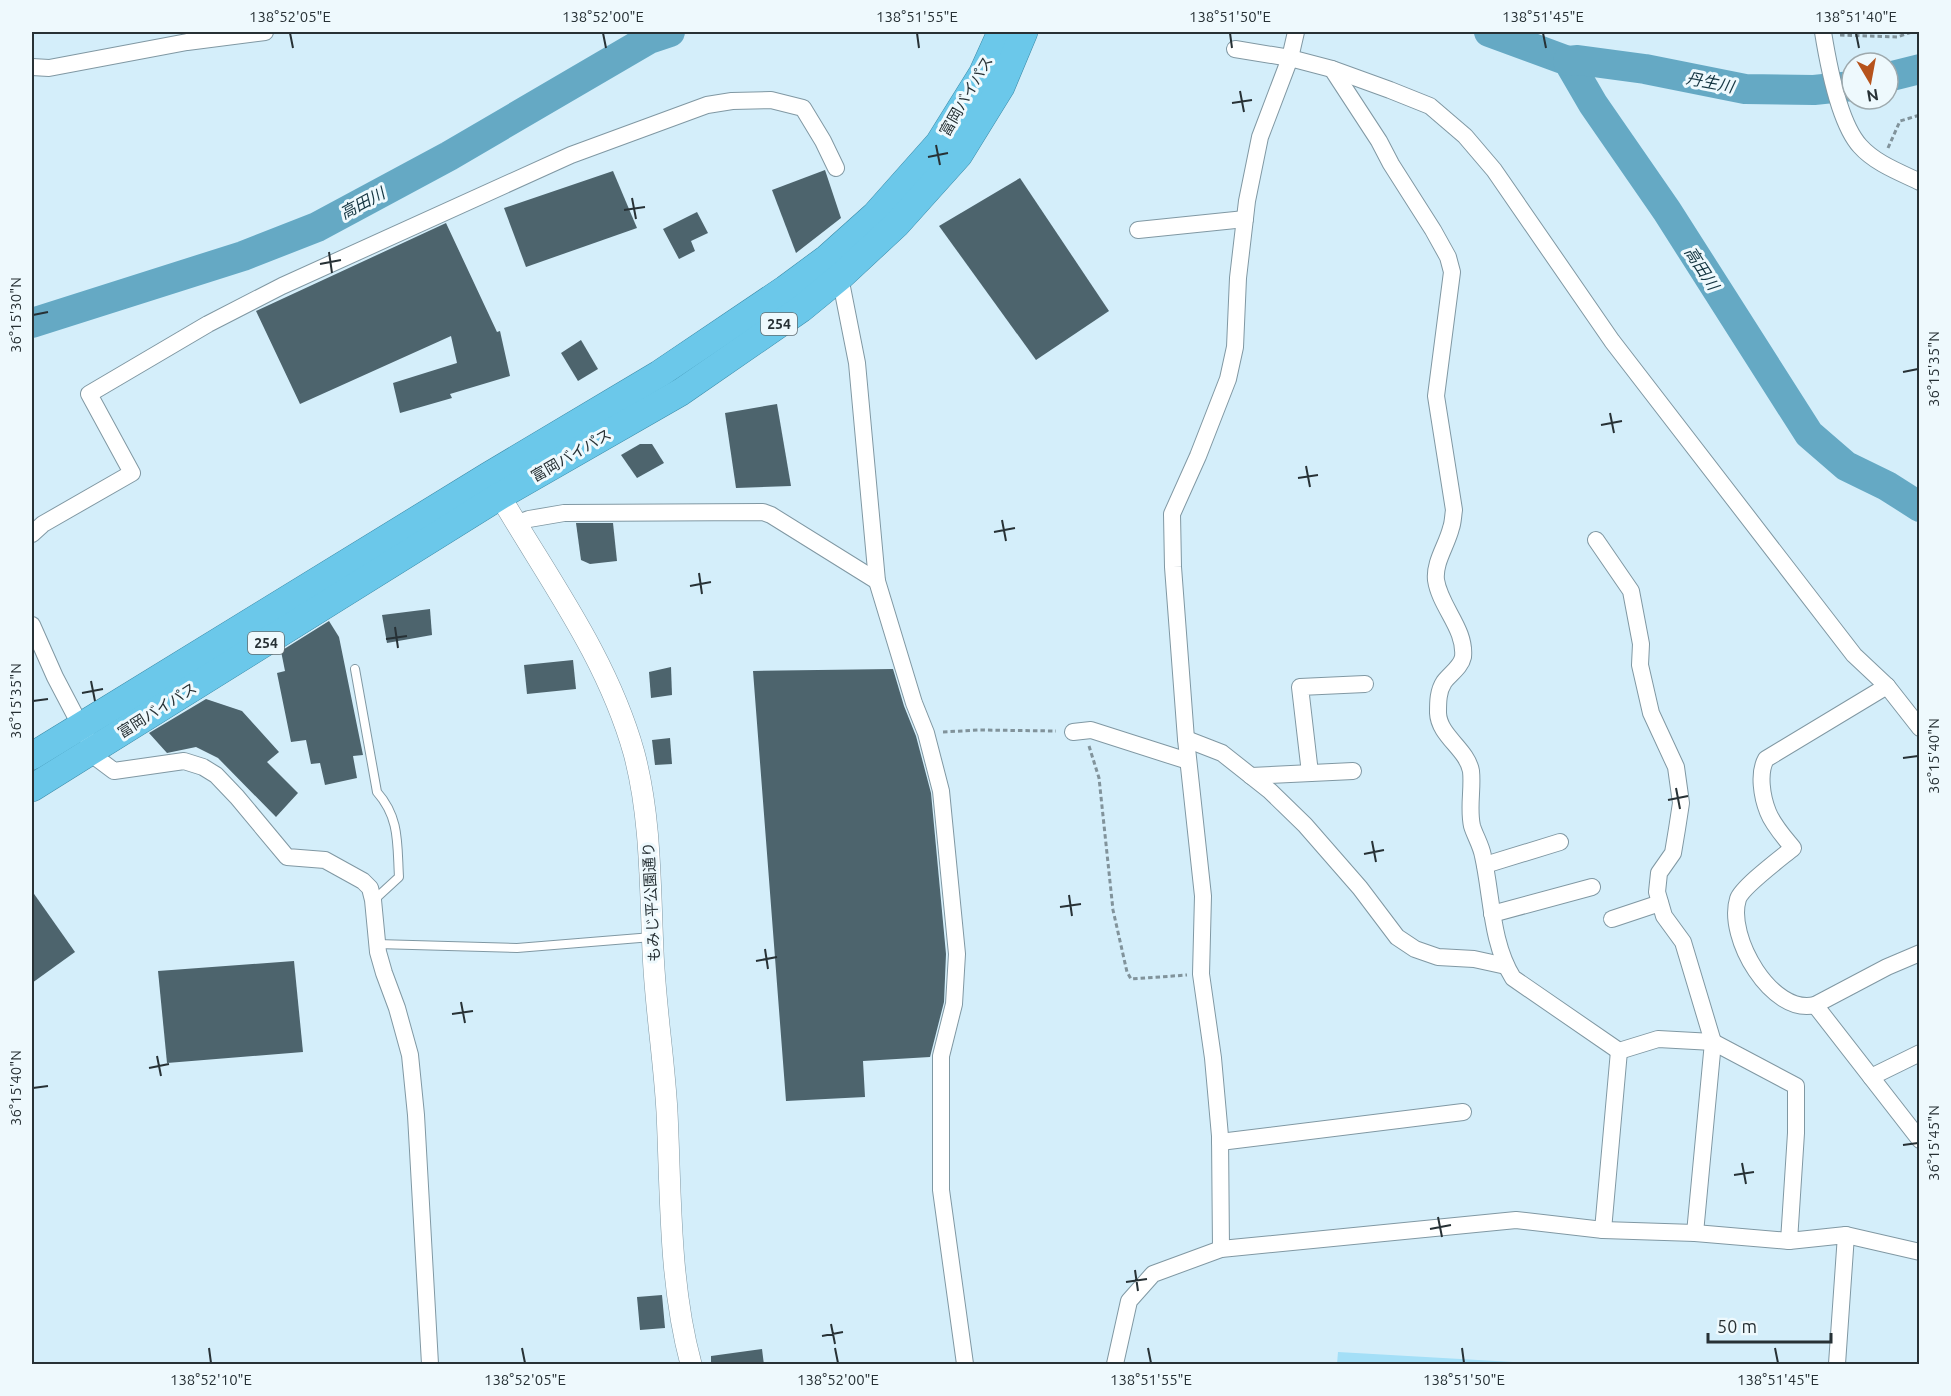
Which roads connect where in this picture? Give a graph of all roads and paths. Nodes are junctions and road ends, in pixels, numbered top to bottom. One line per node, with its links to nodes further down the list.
1 (265, 32): 8 (street)
2 (1001, 32): 10 (highway, 富岡バイパス / 254)
3 (1024, 32): 10 (highway, 富岡バイパス / 254)
4 (1912, 32): 5 (path)
5 (1824, 36): 12 (street)
6 (1293, 44): 7 (street); 9 (street); 15 (street)
7 (1234, 49)
8 (32, 68)
9 (1332, 69): 26 (street); 40 (street)
10 (992, 81): 17 (highway, 富岡バイパス / 254); 18 (highway, 富岡バイパス / 254)
11 (1920, 115): 12 (path)
12 (1881, 163): 14 (street)
13 (836, 168): 20 (street)
14 (1920, 182)
15 (1245, 219): 16 (street); 31 (street)
16 (1138, 230)
17 (840, 277): 18 (highway, 富岡バイパス / 254); 22 (street)
18 (494, 486): 19 (street, もみじ平公園通り); 27 (highway, 富岡バイパス / 254); 32 (highway, 富岡バイパス / 254)
19 (518, 523): 22 (street); 46 (street, もみじ平公園通り)
20 (32, 534)
21 (1596, 540): 43 (street)
22 (877, 581): 30 (street)
23 (32, 625): 27 (street)
24 (355, 669): 42 (lane)
25 (1365, 684): 36 (street)
26 (1887, 686): 28 (street); 51 (street)
27 (80, 727): 32 (street); 33 (highway, 富岡バイパス / 254)
28 (1920, 728)
29 (1073, 732): 30 (path); 34 (street); 50 (path)
30 (926, 733): 67 (street)
31 (1186, 739): 34 (street); 37 (street)
32 (94, 750): 38 (highway, 富岡バイパス / 254); 42 (street)
33 (32, 756)
34 (1188, 761): 50 (street)
35 (1353, 771): 36 (street)
36 (1310, 773): 37 (street)
37 (1251, 776): 49 (street)
38 (32, 788)
39 (1560, 842): 40 (street)
40 (1485, 865): 44 (street)
41 (1592, 887): 44 (street)
42 (373, 900): 47 (street)
43 (1660, 903): 45 (street); 52 (street)
44 (1492, 914): 49 (street)
45 (1612, 919)
46 (652, 937): 47 (lane); 66 (street, もみじ平公園通り)
47 (377, 944): 65 (street)
48 (1920, 953): 51 (street)
49 (1506, 966): 53 (street)
50 (1201, 974): 58 (street)
51 (1815, 1005): 55 (street)
52 (1713, 1042): 53 (street); 60 (street); 62 (street)
53 (1619, 1051): 59 (street)
54 (1920, 1053): 55 (street)
55 (1871, 1077): 57 (street)
56 (1462, 1112): 58 (street)
57 (1920, 1140)
58 (1220, 1142): 63 (street)
59 (1603, 1230): 60 (street); 63 (street)
60 (1695, 1233): 62 (street)
61 (1846, 1235): 62 (street); 64 (street); 69 (street)
62 (1789, 1240)
63 (1221, 1249): 68 (street)
64 (1920, 1252)
65 (430, 1365)
66 (691, 1365)
67 (965, 1365)
68 (1115, 1365)
69 (1837, 1365)

